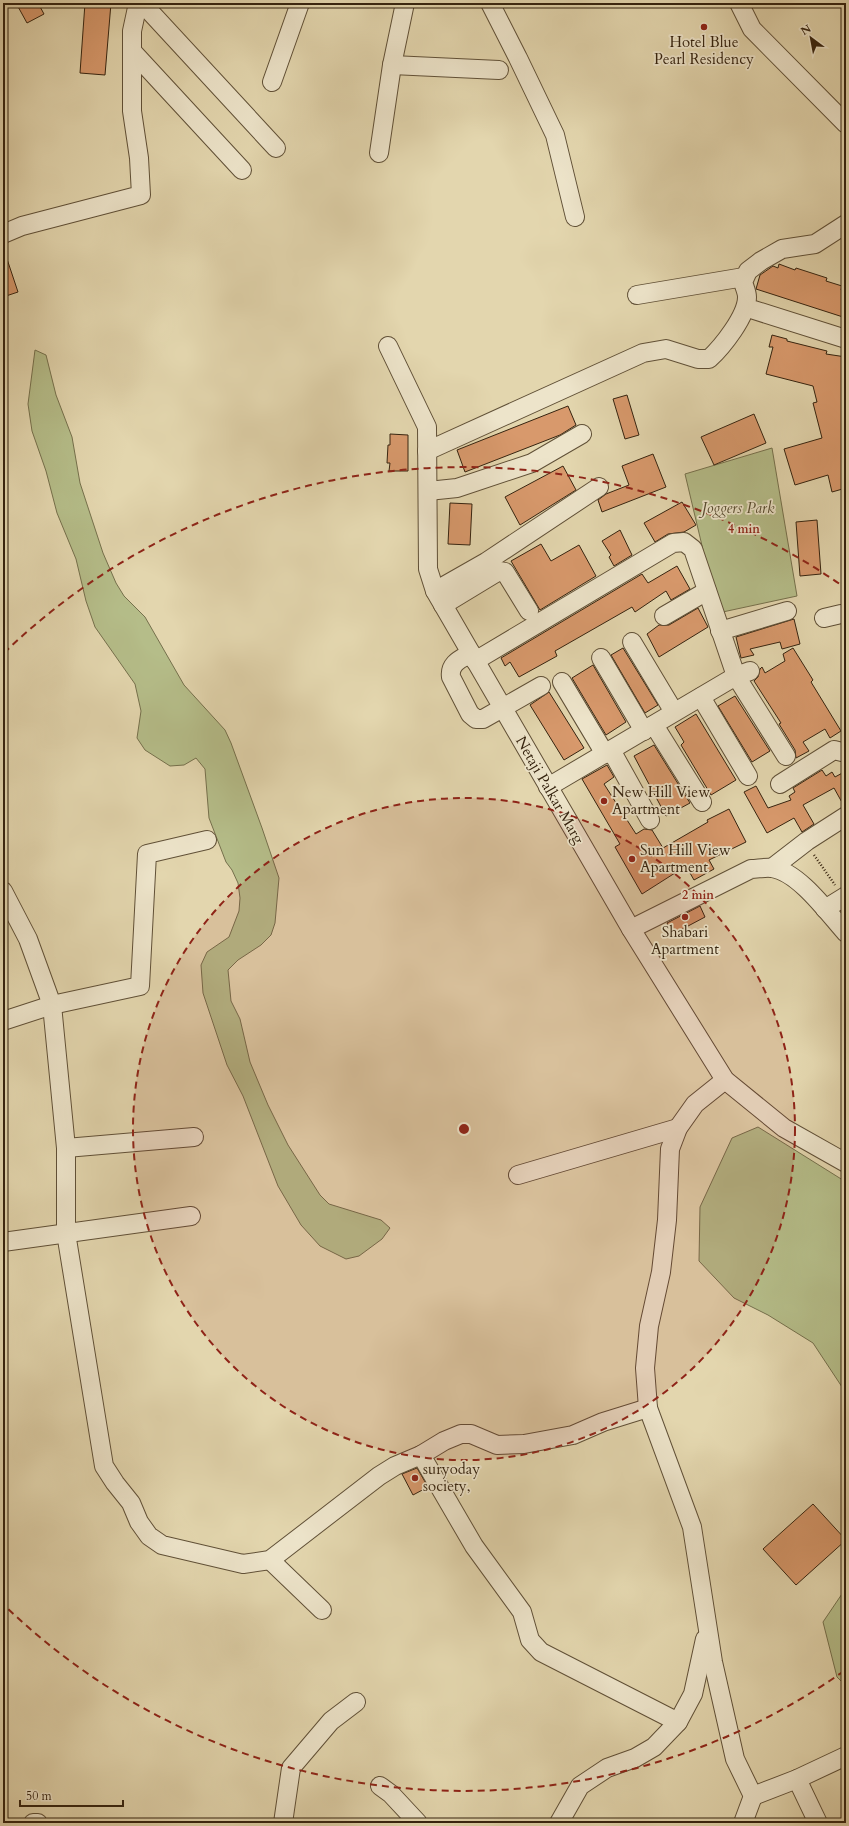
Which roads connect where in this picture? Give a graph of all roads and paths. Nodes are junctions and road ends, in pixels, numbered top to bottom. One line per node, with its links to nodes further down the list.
1 (138, 3): 7 (street)
2 (142, 3): 12 (street)
3 (300, 3): 10 (street)
4 (405, 3): 8 (street)
5 (490, 3): 15 (street)
6 (739, 3): 11 (street)
7 (132, 51): 14 (street); 17 (street)
8 (392, 65): 9 (street); 13 (street)
9 (499, 70)
10 (272, 82)
11 (846, 124)
12 (276, 148)
13 (378, 153)
14 (242, 170)
15 (575, 217)
16 (846, 224): 18 (street)
17 (3, 234)
18 (744, 277): 19 (street); 24 (street)
19 (637, 296)
20 (754, 310): 21 (street)
21 (846, 339)
22 (388, 346): 24 (street, Netaji Palkar Marg)
23 (582, 434): 26 (street)
24 (427, 451): 26 (street, Netaji Palkar Marg)
25 (599, 487): 28 (street)
26 (428, 491): 28 (street, Netaji Palkar Marg)
27 (707, 591): 32 (street); 34 (street); 36 (street)
28 (439, 598): 29 (street); 36 (street, Netaji Palkar Marg)
29 (529, 611)
30 (787, 611): 34 (street)
31 (846, 615): 33 (street)
32 (664, 616)
33 (824, 618)
34 (720, 631): 38 (street)
35 (632, 642): 43 (street)
36 (473, 657): 42 (street, Netaji Palkar Marg); 42 (street)
37 (601, 658): 44 (street)
38 (743, 674): 41 (street); 47 (street)
39 (562, 682): 45 (street)
40 (541, 686): 42 (street)
41 (701, 697): 43 (street); 48 (street)
42 (503, 708): 50 (street, Netaji Palkar Marg)
43 (674, 712): 44 (street)
44 (649, 728): 45 (street); 51 (street)
45 (608, 752): 50 (street); 53 (street)
46 (846, 753): 49 (street)
47 (786, 756)
48 (748, 776)
49 (780, 784)
50 (548, 787): 61 (street, Netaji Palkar Marg)
51 (702, 802)
52 (846, 816): 57 (street)
53 (650, 820)
54 (846, 829): 56 (street)
55 (207, 840): 63 (street)
56 (812, 853): 57 (street); 59 (path)
57 (778, 870): 60 (street); 61 (street)
58 (3, 891): 63 (street)
59 (845, 897): 60 (street)
60 (825, 909): 62 (street)
61 (631, 929): 65 (street, Netaji Palkar Marg)
62 (846, 933)
63 (52, 1005): 64 (street); 68 (street)
64 (3, 1021)
65 (725, 1080): 66 (street); 69 (street, Netaji Palkar Marg)
66 (678, 1128): 70 (street); 74 (street)
67 (194, 1137): 68 (street)
68 (66, 1148): 72 (street)
69 (846, 1162)
70 (518, 1174)
71 (191, 1216): 72 (street)
72 (66, 1233): 73 (street); 76 (street)
73 (3, 1242)
74 (648, 1408): 75 (street); 78 (street)
75 (420, 1455): 76 (street); 80 (street)
76 (270, 1560): 77 (street)
77 (322, 1610)
78 (708, 1630): 80 (street); 84 (street)
79 (356, 1702): 87 (street)
80 (678, 1722): 89 (street)
81 (846, 1756): 82 (street)
82 (797, 1779): 84 (street); 91 (street)
83 (380, 1786): 88 (street)
84 (753, 1796): 90 (street)
85 (33, 1823): 86 (street)
86 (38, 1823)
87 (283, 1823)
88 (418, 1823)
89 (559, 1823)
90 (743, 1823)
91 (818, 1823)

